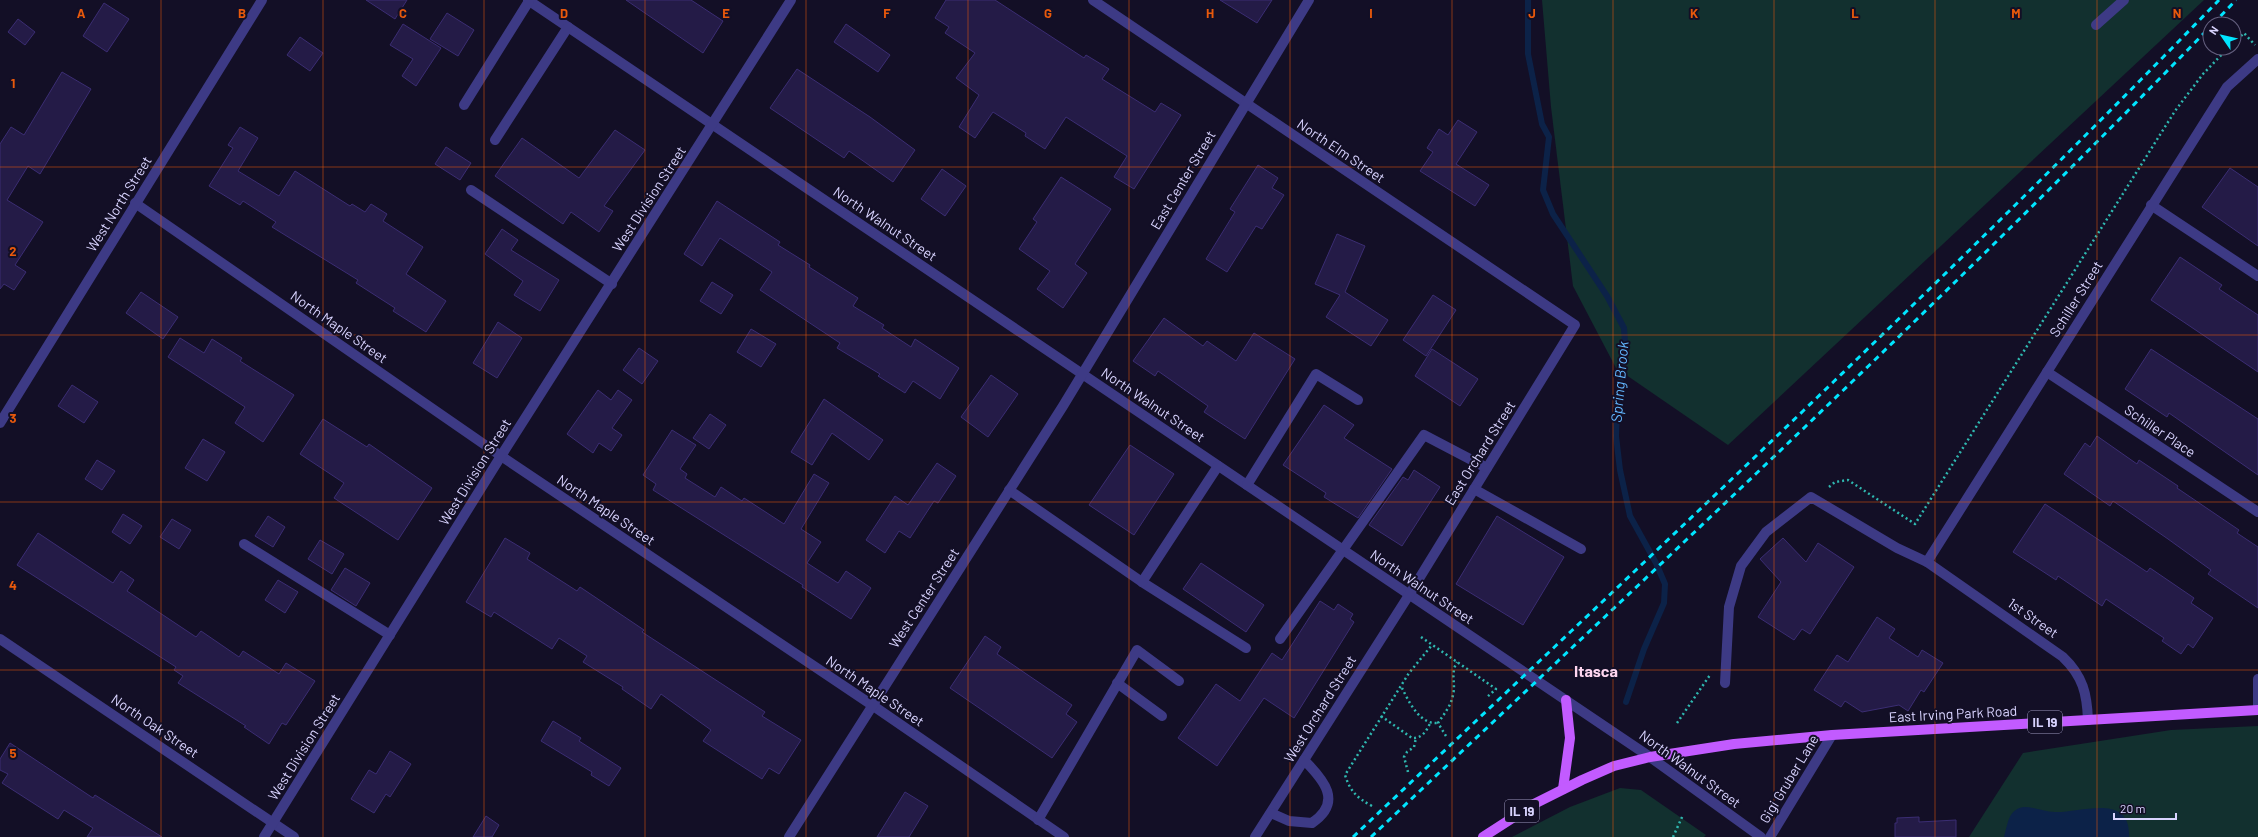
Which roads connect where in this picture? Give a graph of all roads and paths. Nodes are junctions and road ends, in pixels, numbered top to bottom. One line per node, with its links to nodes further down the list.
1 (262, 0): 18 (street, West North Street)
2 (528, 0): 8 (street, North Walnut Street); 14 (street)
3 (791, 0): 15 (street, West Division Street)
4 (1093, 0): 13 (street, North Elm Street)
5 (1309, 0): 13 (street, East Center Street)
6 (2124, 0): 7 (street)
7 (2096, 25)
8 (568, 27): 15 (street, North Walnut Street); 16 (street)
9 (2242, 35): 10 (path)
10 (2258, 48)
11 (2220, 56): 31 (path)
12 (2258, 59): 19 (street, Schiller Street)
13 (1245, 104): 22 (street, North Elm Street); 24 (street, East Center Street)
14 (464, 105)
15 (713, 124): 21 (street, West Division Street); 24 (street, North Walnut Street)
16 (495, 140)
17 (471, 190): 21 (street)
18 (135, 204): 26 (street, West North Street); 27 (street, North Maple Street)
19 (2152, 205): 20 (street); 23 (street, Schiller Street)
20 (2258, 276)
21 (612, 284): 27 (street, West Division Street)
22 (1575, 325): 29 (street, East Orchard Street)
23 (2046, 372): 34 (street, Schiller Place); 38 (street, Schiller Street)
24 (1082, 374): 28 (street, North Walnut Street); 33 (street, West Center Street)
25 (1358, 400): 30 (street)
26 (0, 423)
27 (501, 456): 41 (street, West Division Street); 56 (street, North Maple Street)
28 (1218, 466): 30 (street, North Walnut Street); 39 (street)
29 (1487, 468): 32 (street, East Orchard Street); 37 (street)
30 (1247, 485): 37 (street, North Walnut Street)
31 (1829, 487)
32 (1474, 489): 36 (street); 40 (street, East Orchard Street)
33 (1009, 490): 39 (street); 56 (street, West Center Street)
34 (2258, 512)
35 (244, 544): 41 (street)
36 (1581, 549)
37 (1343, 550): 40 (street, North Walnut Street); 44 (street)
38 (1927, 562): 52 (street, 1st Street); 60 (street, 1st Street)
39 (1142, 582): 46 (street)
40 (1409, 595): 55 (street, North Walnut Street); 68 (street, West Orchard Street)
41 (390, 635): 75 (street, West Division Street)
42 (1421, 637): 45 (path)
43 (0, 639): 75 (street, North Oak Street)
44 (1280, 639)
45 (1432, 645): 47 (path); 53 (path)
46 (1246, 648)
47 (1457, 662): 54 (path); 62 (path)
48 (1711, 673): 63 (path)
49 (2258, 679): 57 (street)
50 (1178, 681): 51 (street)
51 (1117, 683): 58 (street); 74 (street)
52 (1725, 683)
53 (1402, 688): 59 (path); 61 (path)
54 (1486, 698)
55 (1566, 700): 67 (street, North Walnut Street); 70 (main road)
56 (872, 705): 74 (street, North Maple Street); 78 (street, West Center Street)
57 (2258, 709): 60 (main road, East Irving Park Road / IL 19)
58 (1162, 716)
59 (1381, 716): 66 (path); 71 (path)
60 (2088, 720): 64 (main road, East Irving Park Road / IL 19)
61 (1430, 723): 62 (path); 66 (path)
62 (1438, 723): 65 (path)
63 (1677, 723)
64 (1832, 735): 67 (main road, East Irving Park Road / IL 19); 84 (street, Gigi Gruber Lane)
65 (1446, 736)
66 (1416, 738): 69 (path)
67 (1650, 757): 70 (main road, IL 19); 83 (street, North Walnut Street)
68 (1304, 760): 72 (street, West Orchard Street); 72 (street)
69 (1408, 772)
70 (1563, 789): 81 (main road, IL 19)
71 (1372, 806)
72 (1271, 813): 80 (street, West Orchard Street)
73 (1683, 815): 82 (path)
74 (1038, 820): 79 (street, North Maple Street)
75 (273, 823): 76 (street, West Division Street); 77 (street, North Oak Street)
76 (264, 837)
77 (294, 837)
78 (789, 837)
79 (1064, 837)
80 (1255, 837)
81 (1484, 837)
82 (1673, 837)
83 (1761, 837)
84 (1770, 837)

